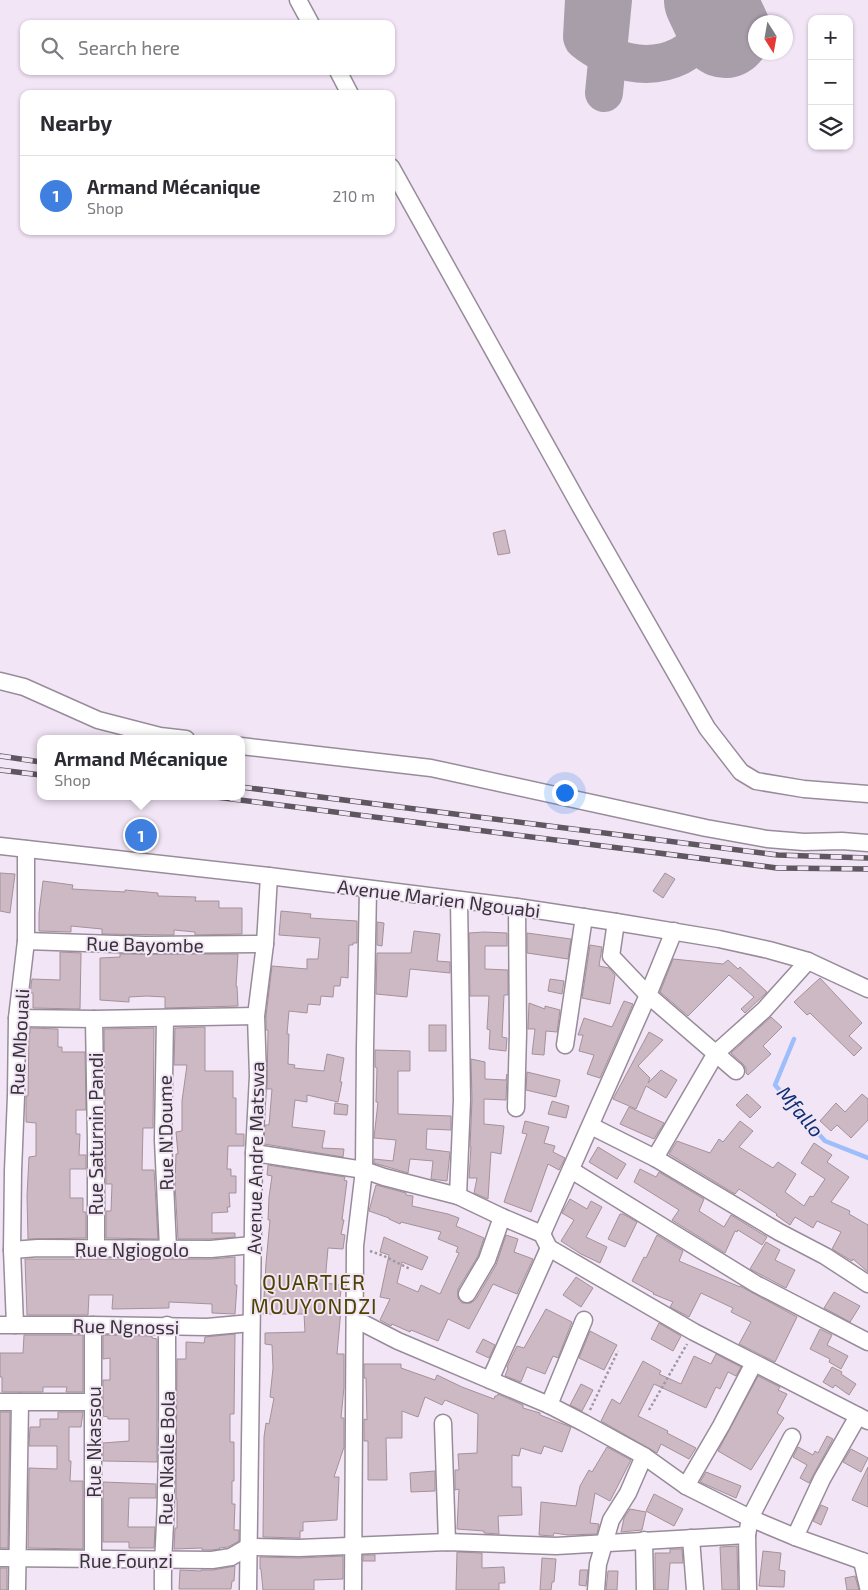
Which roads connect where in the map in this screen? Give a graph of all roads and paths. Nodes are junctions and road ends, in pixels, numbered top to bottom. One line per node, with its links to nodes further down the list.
1 (298, 0): 2 (street)
2 (309, 20)
3 (340, 75): 4 (street)
4 (348, 90)
5 (395, 174): 9 (street)
6 (0, 681): 7 (street)
7 (156, 735)
8 (245, 746): 10 (street)
9 (868, 794)
10 (868, 844)
11 (0, 846): 12 (street, Avenue Marien Ngouabi)
12 (26, 849): 13 (street, Avenue Marien Ngouabi); 20 (street, Rue Mbouali)
13 (269, 876): 14 (street, Avenue Marien Ngouabi); 21 (street, Avenue Andre Matswa)
14 (368, 889): 15 (street, Avenue Marien Ngouabi); 37 (street)
15 (459, 900): 16 (street, Avenue Marien Ngouabi); 40 (street)
16 (517, 907): 17 (street, Avenue Marien Ngouabi); 33 (street)
17 (584, 917): 18 (street, Avenue Marien Ngouabi); 29 (street)
18 (616, 922): 19 (street, Avenue Marien Ngouabi); 24 (street)
19 (674, 932): 22 (street, Avenue Marien Ngouabi); 24 (street)
20 (26, 941): 21 (street, Rue Bayombe); 26 (street, Rue Mbouali)
21 (265, 944): 25 (street, Avenue Andre Matswa)
22 (808, 961): 23 (street, Avenue Marien Ngouabi); 30 (street)
23 (868, 989)
24 (648, 995): 30 (street); 34 (street)
25 (256, 1016): 27 (street); 35 (street, Avenue Andre Matswa)
26 (17, 1018): 28 (street); 32 (street, Rue Mbouali)
27 (165, 1018): 28 (street); 45 (street, Rue N'Doume)
28 (94, 1019): 46 (street, Rue Saturnin Pandi)
29 (565, 1045)
30 (716, 1053): 31 (street); 36 (street)
31 (736, 1071)
32 (8, 1096): 39 (street, Rue Mbouali)
33 (516, 1108)
34 (591, 1126): 36 (street); 38 (street)
35 (254, 1153): 37 (street); 43 (street, Avenue Andre Matswa)
36 (654, 1158): 49 (street)
37 (364, 1170): 40 (street); 44 (street)
38 (571, 1170): 42 (street); 58 (street)
39 (7, 1171): 47 (street, Rue Mbouali)
40 (458, 1196): 41 (street)
41 (502, 1217): 42 (street); 50 (street)
42 (546, 1241): 57 (street); 61 (street)
43 (252, 1245): 45 (street, Rue Ngiogolo); 53 (street, Avenue Andre Matswa)
44 (354, 1246): 48 (path); 51 (street)
45 (168, 1248): 46 (street, Rue Ngiogolo)
46 (96, 1249): 47 (street, Rue Ngiogolo)
47 (12, 1250): 54 (street, Rue Mbouali)
48 (410, 1269)
49 (868, 1284)
50 (467, 1294)
51 (355, 1319): 61 (street); 80 (street)
52 (584, 1320): 65 (street)
53 (251, 1323): 56 (street, Rue Ngnossi); 81 (street, Avenue Andre Matswa)
54 (8, 1325): 55 (street, Rue Ngnossi)
55 (93, 1325): 56 (street, Rue Ngnossi); 64 (street, Rue Nkassou)
56 (167, 1325): 85 (street, Rue Nkalle Bola)
57 (694, 1332): 60 (street); 66 (path)
58 (868, 1342)
59 (618, 1351): 68 (path)
60 (754, 1364): 67 (street); 72 (street)
61 (490, 1380): 65 (street)
62 (0, 1402): 63 (street)
63 (20, 1402): 64 (street); 83 (street)
64 (93, 1402): 84 (street, Rue Nkassou)
65 (549, 1405): 68 (street)
66 (649, 1410)
67 (863, 1419): 75 (street)
68 (584, 1422): 71 (street)
69 (443, 1423): 78 (street)
70 (792, 1436): 73 (street)
71 (644, 1456): 72 (street); 79 (street)
72 (686, 1486): 73 (street)
73 (750, 1518): 74 (street); 75 (street)
74 (747, 1535): 76 (street); 95 (street)
75 (795, 1537): 86 (street)
76 (691, 1538): 77 (street); 94 (street)
77 (644, 1540): 79 (street); 93 (street)
78 (447, 1542): 79 (street); 80 (street)
79 (604, 1544): 92 (street)
80 (353, 1545): 81 (street); 91 (street)
81 (248, 1547): 85 (street, Rue Founzi); 90 (street, Avenue Andre Matswa)
82 (0, 1558): 83 (street, Rue Founzi)
83 (17, 1558): 84 (street, Rue Founzi); 88 (street)
84 (93, 1560): 85 (street, Rue Founzi)
85 (162, 1560): 89 (street, Rue Nkalle Bola)
86 (865, 1562): 87 (street)
87 (868, 1587)
88 (17, 1590)
89 (163, 1590)
90 (248, 1590)
91 (353, 1590)
92 (596, 1590)
93 (646, 1590)
94 (695, 1590)
95 (748, 1590)

